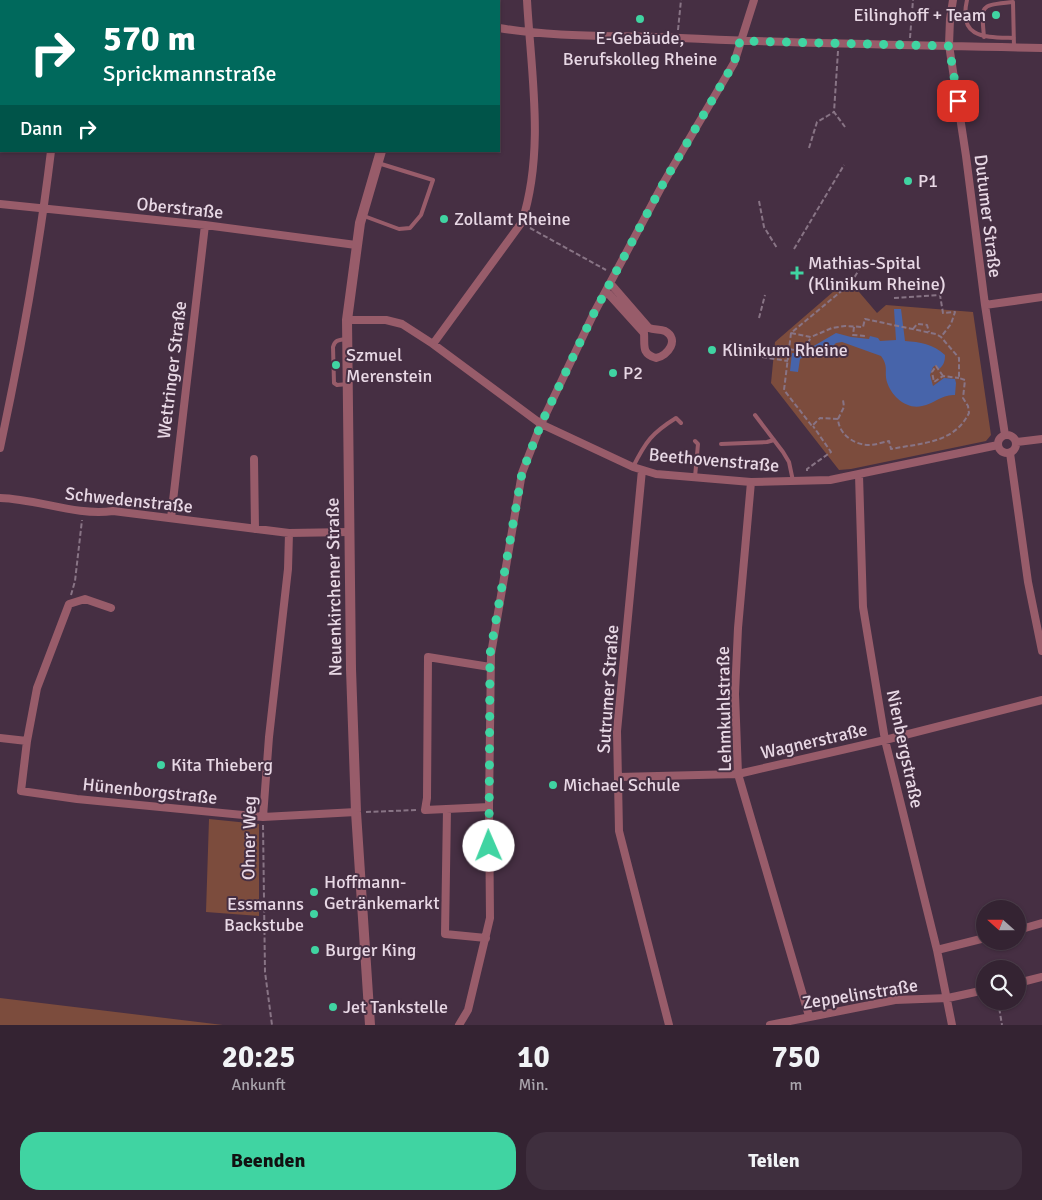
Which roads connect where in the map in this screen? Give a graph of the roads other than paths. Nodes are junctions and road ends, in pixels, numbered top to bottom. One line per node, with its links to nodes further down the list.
1 (527, 0): 7 (street)
2 (754, 0): 10 (street)
3 (953, 0): 11 (street, Dutumer Straße)
4 (967, 0): 8 (lane)
5 (1014, 1): 8 (lane); 9 (lane)
6 (500, 28): 7 (street)
7 (528, 33): 10 (street); 27 (street)
8 (984, 37): 9 (lane)
9 (1014, 38): 12 (lane)
10 (740, 41): 11 (street); 22 (street)
11 (949, 46): 12 (street); 25 (street, Dutumer Straße)
12 (1014, 47): 13 (street)
13 (1042, 48)
14 (51, 152): 18 (street)
15 (381, 152): 16 (street, Neuenkirchener Straße)
16 (377, 163): 19 (street, Neuenkirchener Straße); 19 (lane)
17 (0, 204): 18 (street, Oberstraße)
18 (44, 210): 20 (street, Oberstraße); 38 (street)
19 (362, 215): 21 (street, Neuenkirchener Straße)
20 (205, 225): 21 (street, Oberstraße); 48 (street, Wettringer Straße)
21 (356, 245): 26 (street, Neuenkirchener Straße)
22 (610, 283): 23 (street); 23 (street)
23 (606, 291): 29 (street)
24 (1042, 297): 25 (street)
25 (985, 305): 31 (street, Dutumer Straße)
26 (347, 320): 27 (street, Beethovenstraße); 50 (street, Neuenkirchener Straße)
27 (433, 344): 29 (street, Beethovenstraße)
28 (755, 415): 34 (lane)
29 (541, 424): 41 (street, Beethovenstraße); 55 (street)
30 (681, 424): 41 (lane)
31 (1005, 434): 35 (street); 37 (street)
32 (1042, 439): 35 (street)
33 (695, 440): 44 (lane)
34 (774, 440): 36 (lane); 45 (lane)
35 (1017, 442): 39 (street)
36 (721, 444)
37 (998, 445): 39 (street); 43 (street, Beethovenstraße)
38 (0, 448)
39 (1010, 453): 53 (street)
40 (254, 459): 49 (street)
41 (633, 467): 42 (street, Beethovenstraße)
42 (642, 470): 44 (street, Beethovenstraße); 61 (street, Sutrumer Straße)
43 (859, 475): 45 (street, Beethovenstraße); 58 (street, Nienbergstraße)
44 (695, 478): 46 (street, Beethovenstraße)
45 (793, 481): 46 (street, Beethovenstraße)
46 (751, 482): 60 (street, Lehmkuhlstraße)
47 (0, 498): 48 (street, Schwedenstraße)
48 (171, 518): 49 (street, Schwedenstraße)
49 (255, 529): 51 (street, Schwedenstraße)
50 (349, 532): 51 (street, Schwedenstraße); 64 (street, Neuenkirchener Straße)
51 (289, 533): 65 (street, Ohner Weg)
52 (111, 608): 59 (street, Hünenborgstraße)
53 (1040, 637): 54 (street)
54 (1042, 651)
55 (490, 667): 62 (street); 63 (street)
56 (1042, 700): 58 (street, Wagnerstraße)
57 (0, 738): 59 (street)
58 (885, 740): 60 (street, Wagnerstraße); 70 (street, Nienbergstraße)
59 (27, 741): 65 (street, Hünenborgstraße)
60 (738, 774): 61 (street, Wagnerstraße); 75 (street, Lehmkuhlstraße)
61 (618, 777): 78 (street, Sutrumer Straße)
62 (489, 807): 63 (street); 68 (street)
63 (447, 809): 68 (street)
64 (356, 812): 65 (street, Hünenborgstraße); 76 (street, Neuenkirchener Straße)
65 (263, 817)
66 (1042, 923): 67 (street)
67 (1026, 928)
68 (486, 938): 77 (street)
69 (976, 940): 70 (street)
70 (936, 950): 74 (street, Nienbergstraße)
71 (1042, 977): 72 (street)
72 (1026, 981)
73 (976, 992): 74 (street, Zeppelinstraße)
74 (948, 998): 75 (street, Zeppelinstraße); 80 (street, Nienbergstraße)
75 (809, 1016): 79 (street, Zeppelinstraße)
76 (370, 1025)
77 (459, 1025)
78 (668, 1025)
79 (770, 1025)
80 (952, 1025)

